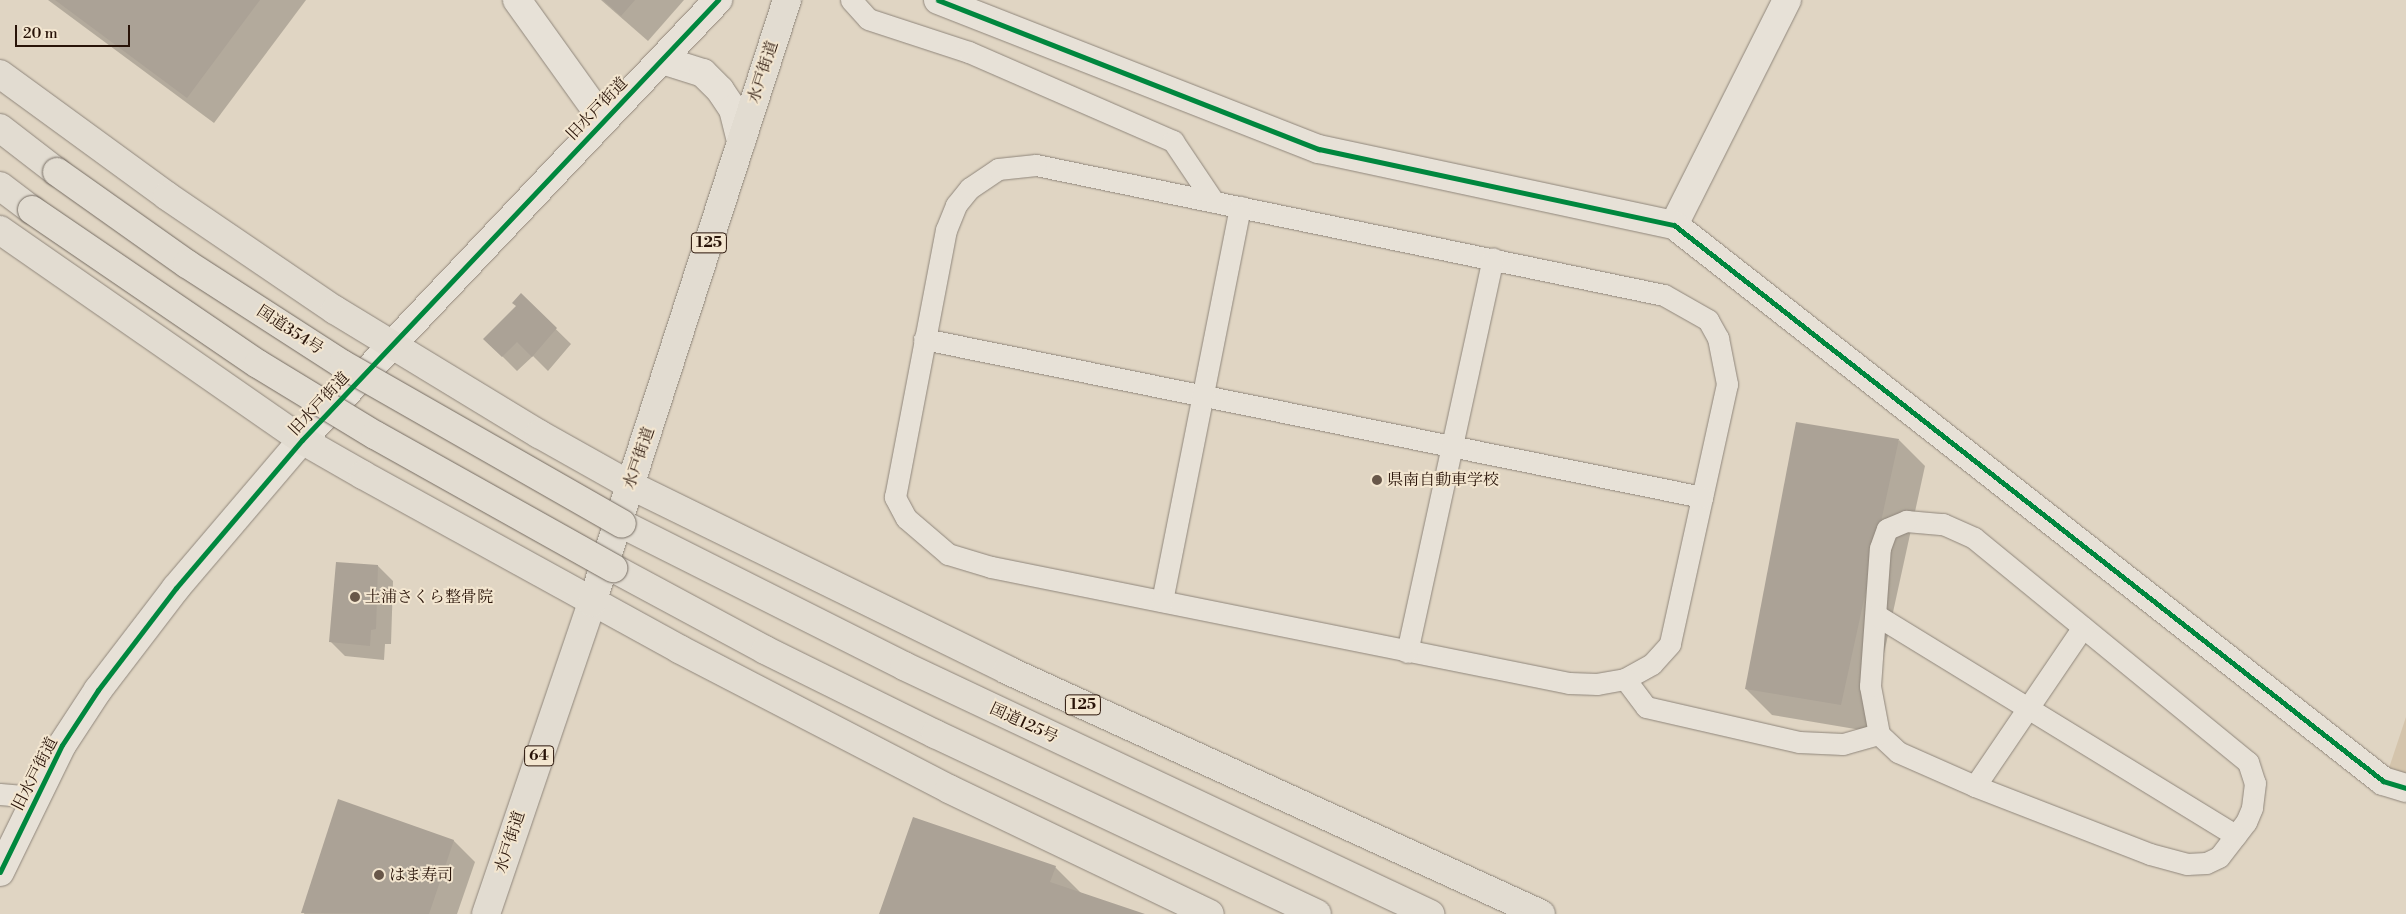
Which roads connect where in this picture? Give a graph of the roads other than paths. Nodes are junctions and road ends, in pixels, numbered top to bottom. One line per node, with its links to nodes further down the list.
1 (517, 0): 9 (street)
2 (718, 0): 7 (street, 旧水戸街道)
3 (787, 0): 11 (main road, 水戸街道 / 125)
4 (851, 0): 13 (lane)
5 (938, 0): 15 (street)
6 (1787, 0): 15 (street)
7 (662, 60): 9 (street, 旧水戸街道); 11 (street)
8 (0, 74): 19 (main road)
9 (603, 120): 19 (street, 旧水戸街道)
10 (0, 128): 25 (main road, 国道354号, bridge)
11 (740, 142): 23 (main road, 水戸街道 / 125)
12 (0, 186): 42 (main road, bridge)
13 (1214, 202): 14 (lane); 18 (lane)
14 (1240, 207): 17 (lane); 20 (lane)
15 (1674, 225): 35 (street)
16 (0, 230): 21 (main road)
17 (1493, 258): 22 (lane); 24 (lane)
18 (924, 338): 20 (lane); 26 (lane)
19 (392, 345): 21 (street, 旧水戸街道); 23 (main road)
20 (1202, 395): 22 (lane); 26 (lane)
21 (302, 440): 27 (main road); 37 (street, 旧水戸街道)
22 (1454, 444): 24 (lane); 30 (lane)
23 (630, 485): 27 (main road, 水戸街道 / 125); 44 (main road, 125)
24 (1702, 497): 31 (lane)
25 (622, 524): 43 (main road, 国道125号 / 125)
26 (1162, 601): 30 (lane)
27 (592, 602): 40 (main road, 水戸街道 / 64); 41 (main road)
28 (1876, 615): 29 (lane); 32 (lane); 33 (lane)
29 (2083, 627): 32 (lane); 38 (lane)
30 (1407, 652): 31 (lane)
31 (1625, 679): 33 (lane)
32 (2028, 708): 34 (lane); 38 (lane)
33 (1879, 734): 34 (lane)
34 (1975, 786): 38 (lane)
35 (2406, 788)
36 (0, 794): 37 (lane)
37 (37, 797): 39 (street, 旧水戸街道)
38 (2236, 836)
39 (0, 872)
40 (486, 914)
41 (1210, 914)
42 (1317, 914)
43 (1430, 914)
44 (1541, 914)

